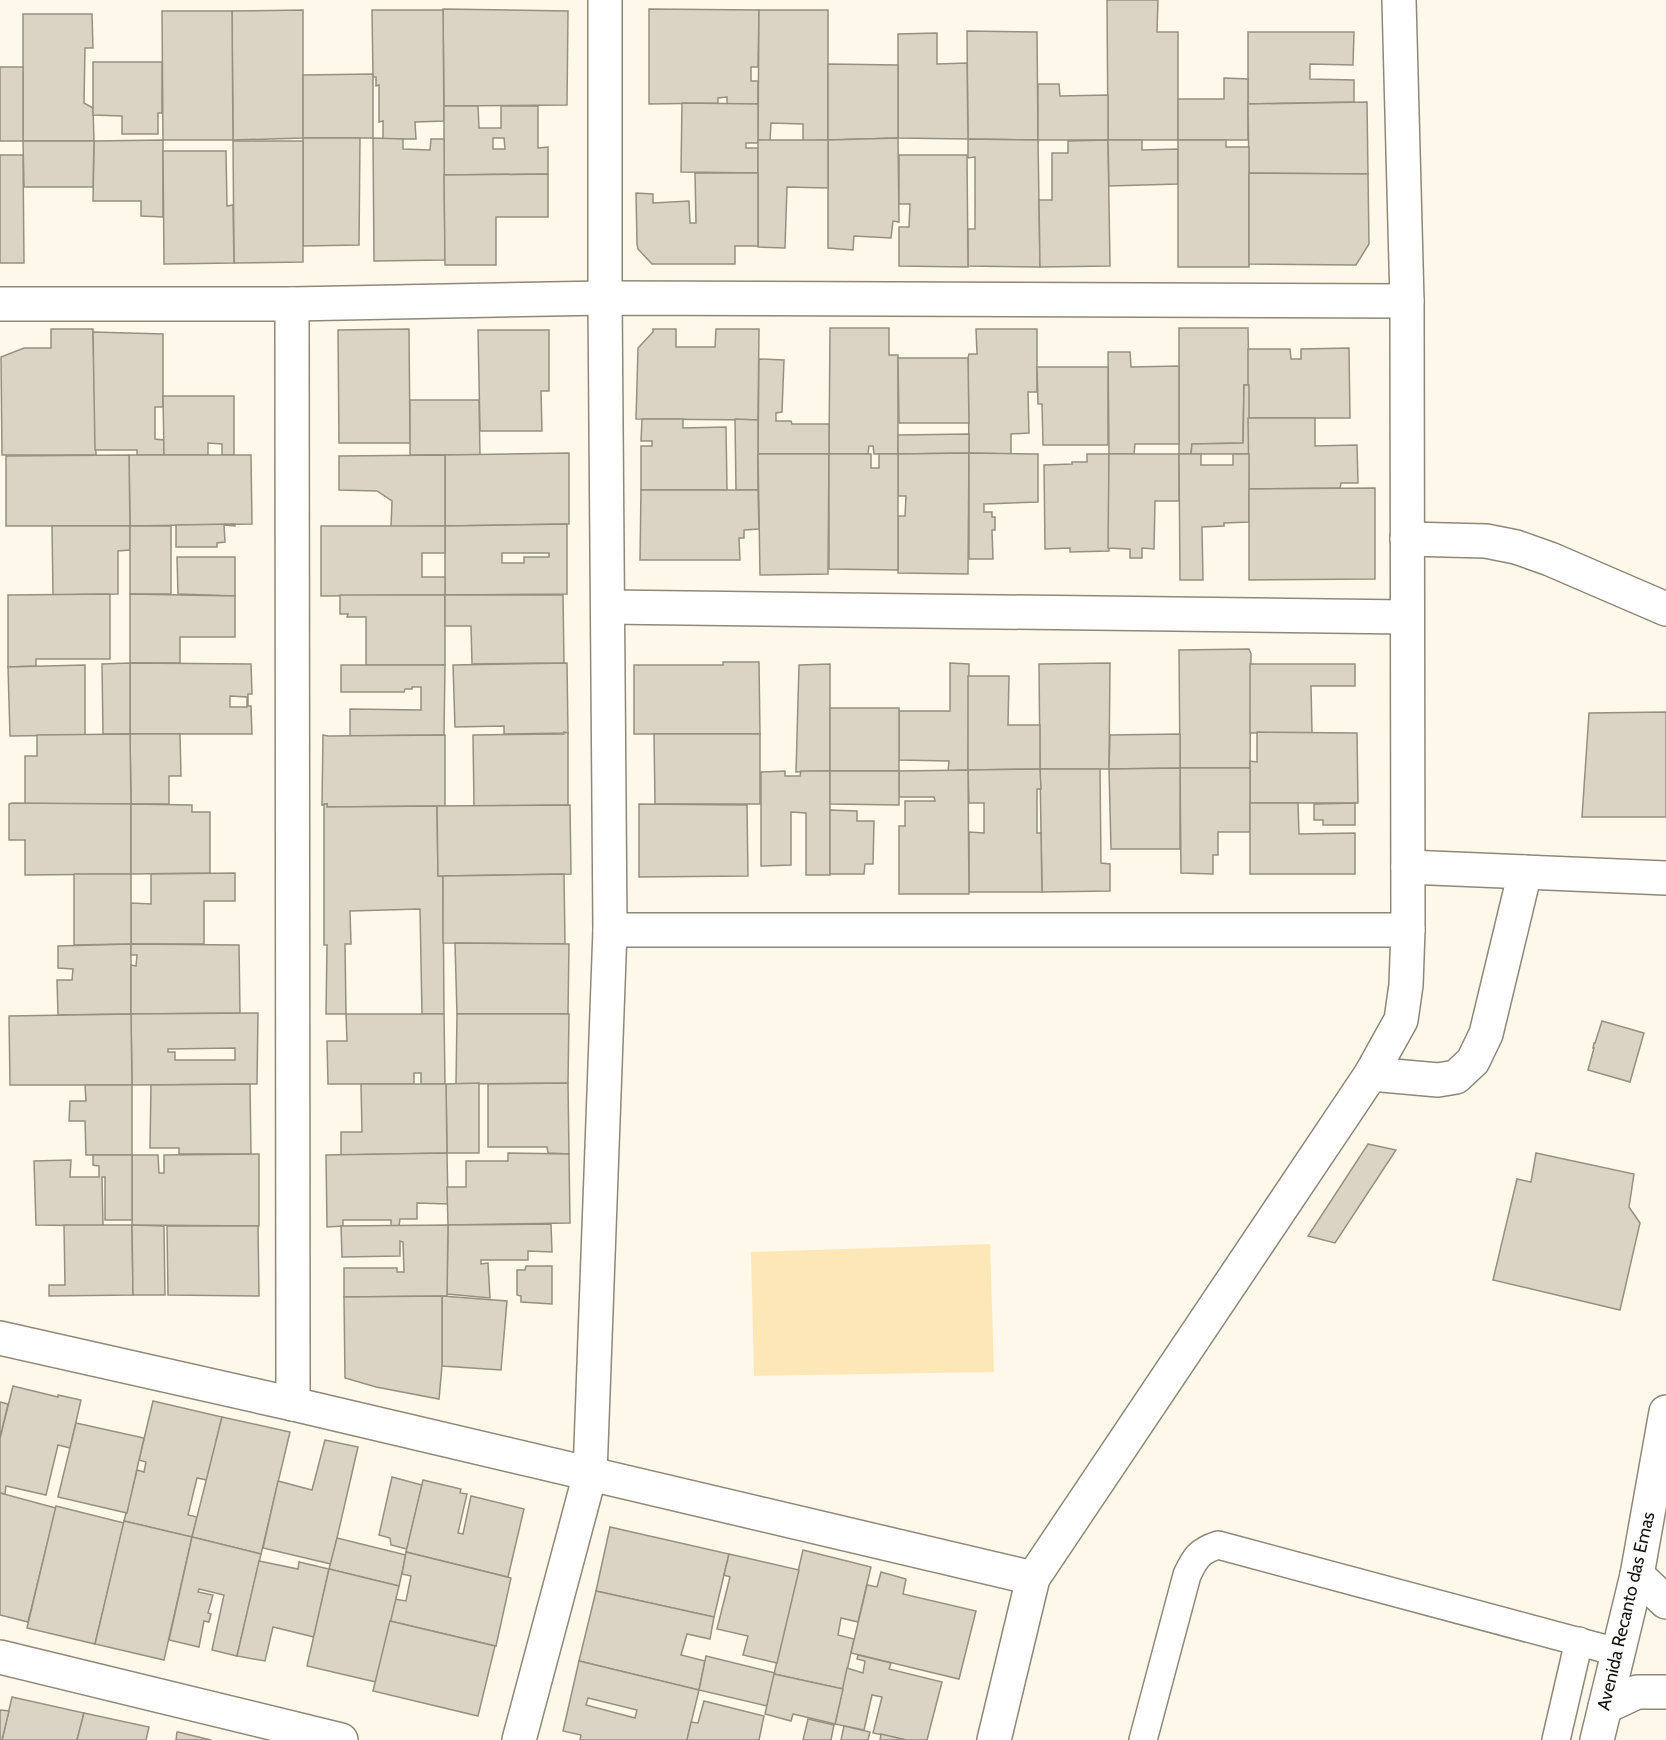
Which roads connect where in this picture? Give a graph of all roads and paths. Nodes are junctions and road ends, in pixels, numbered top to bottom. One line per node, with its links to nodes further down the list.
1 (605, 0): 3 (street)
2 (1399, 0): 4 (street)
3 (605, 298): 4 (street); 6 (street); 8 (street)
4 (1407, 301): 7 (street)
5 (0, 304): 6 (street)
6 (292, 304): 18 (street)
7 (1407, 539): 9 (street); 10 (street)
8 (609, 607): 10 (street); 14 (street)
9 (1666, 609)
10 (1407, 617): 11 (street)
11 (1408, 867): 12 (street); 15 (street)
12 (1524, 872): 13 (street); 16 (street)
13 (1666, 878)
14 (610, 930): 15 (street); 20 (street)
15 (1408, 930): 16 (street)
16 (1371, 1074): 22 (street)
17 (0, 1338): 18 (street)
18 (293, 1404): 20 (street)
19 (1666, 1412): 21 (street, Avenida Recanto das Emas)
20 (590, 1474): 22 (street); 30 (street)
21 (1637, 1575): 23 (street); 25 (street, Avenida Recanto das Emas)
22 (1033, 1578): 31 (street)
23 (1666, 1602)
24 (1579, 1641): 25 (lane); 32 (lane); 33 (lane)
25 (1617, 1652): 28 (street, Avenida Recanto das Emas)
26 (0, 1657): 29 (street)
27 (1666, 1692): 28 (street)
28 (1605, 1707): 34 (street, Avenida Recanto das Emas)
29 (341, 1740)
30 (519, 1740)
31 (994, 1740)
32 (1143, 1740)
33 (1556, 1740)
34 (1597, 1740)

